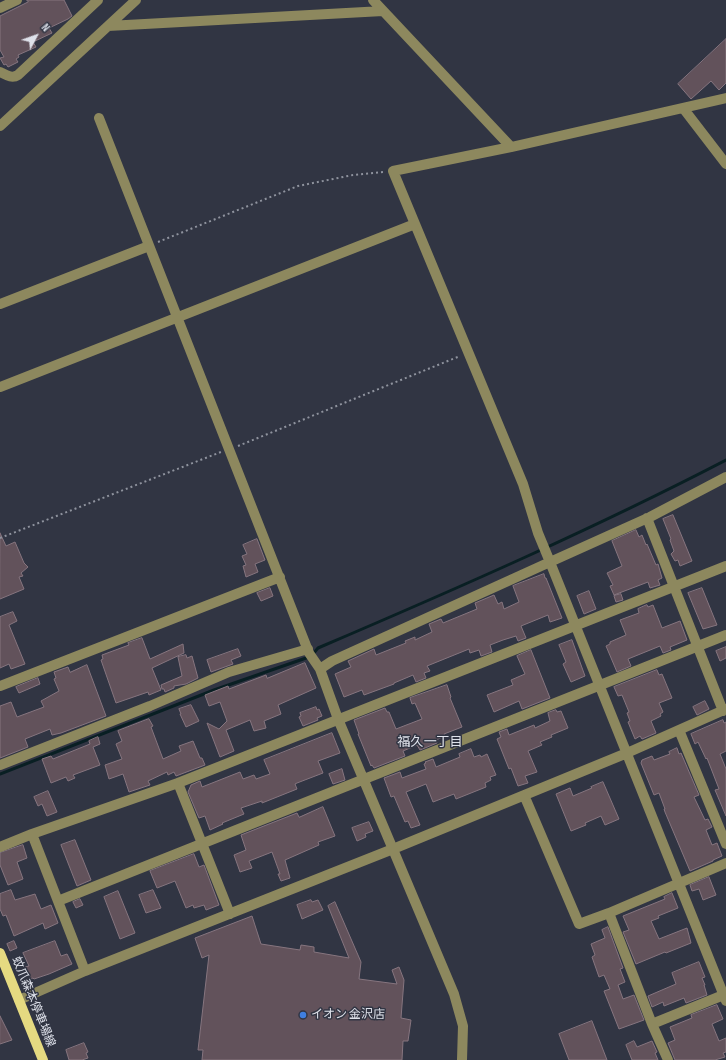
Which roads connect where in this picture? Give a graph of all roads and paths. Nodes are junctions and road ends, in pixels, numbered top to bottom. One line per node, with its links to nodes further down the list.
1 (17, 0): 5 (street)
2 (98, 0): 8 (street)
3 (136, 0): 7 (street)
4 (373, 0): 6 (street)
5 (0, 8)
6 (383, 11): 7 (street); 13 (street)
7 (108, 26): 12 (street)
8 (0, 72)
9 (726, 98): 10 (street)
10 (683, 108): 13 (street); 14 (street)
11 (99, 118): 17 (street)
12 (0, 126)
13 (511, 147): 15 (street)
14 (726, 164)
15 (393, 171): 16 (street); 17 (path)
16 (415, 224): 19 (street); 20 (street)
17 (149, 246): 18 (street); 19 (street)
18 (0, 304)
19 (177, 317): 21 (street); 22 (street)
20 (468, 353): 22 (path); 26 (street)
21 (0, 387)
22 (229, 449): 25 (path); 28 (street)
23 (726, 477): 24 (street)
24 (647, 518): 26 (street); 29 (street)
25 (0, 538)
26 (549, 560): 30 (street); 34 (street)
27 (726, 566): 29 (street)
28 (280, 577): 33 (street); 35 (street)
29 (675, 587): 30 (street); 32 (street)
30 (576, 626): 36 (street); 38 (street)
31 (726, 635): 32 (street)
32 (698, 646): 36 (street); 37 (street)
33 (309, 651): 34 (street); 41 (street)
34 (319, 666): 38 (street)
35 (0, 686)
36 (600, 686): 40 (street); 42 (street)
37 (725, 710): 39 (street)
38 (338, 719): 42 (street); 43 (street)
39 (678, 730): 40 (street); 47 (street)
40 (627, 753): 44 (street); 51 (street)
41 (0, 765)
42 (364, 780): 46 (street); 49 (street)
43 (178, 783): 45 (street); 46 (street)
44 (524, 795): 49 (street); 53 (street)
45 (32, 834): 48 (street); 52 (street)
46 (203, 844): 52 (street); 54 (street)
47 (726, 844)
48 (0, 847)
49 (392, 849): 54 (street); 61 (street)
50 (726, 864): 51 (street)
51 (678, 884): 53 (street); 57 (street)
52 (58, 901): 56 (street)
53 (609, 913): 59 (street)
54 (230, 914): 56 (street)
55 (1, 957): 58 (main road, 蚊爪森本停車場線)
56 (85, 971): 58 (street)
57 (725, 997): 59 (street)
58 (19, 1000): 60 (main road, 蚊爪森本停車場線)
59 (652, 1024): 62 (street)
60 (43, 1060)
61 (462, 1060)
62 (668, 1060)

